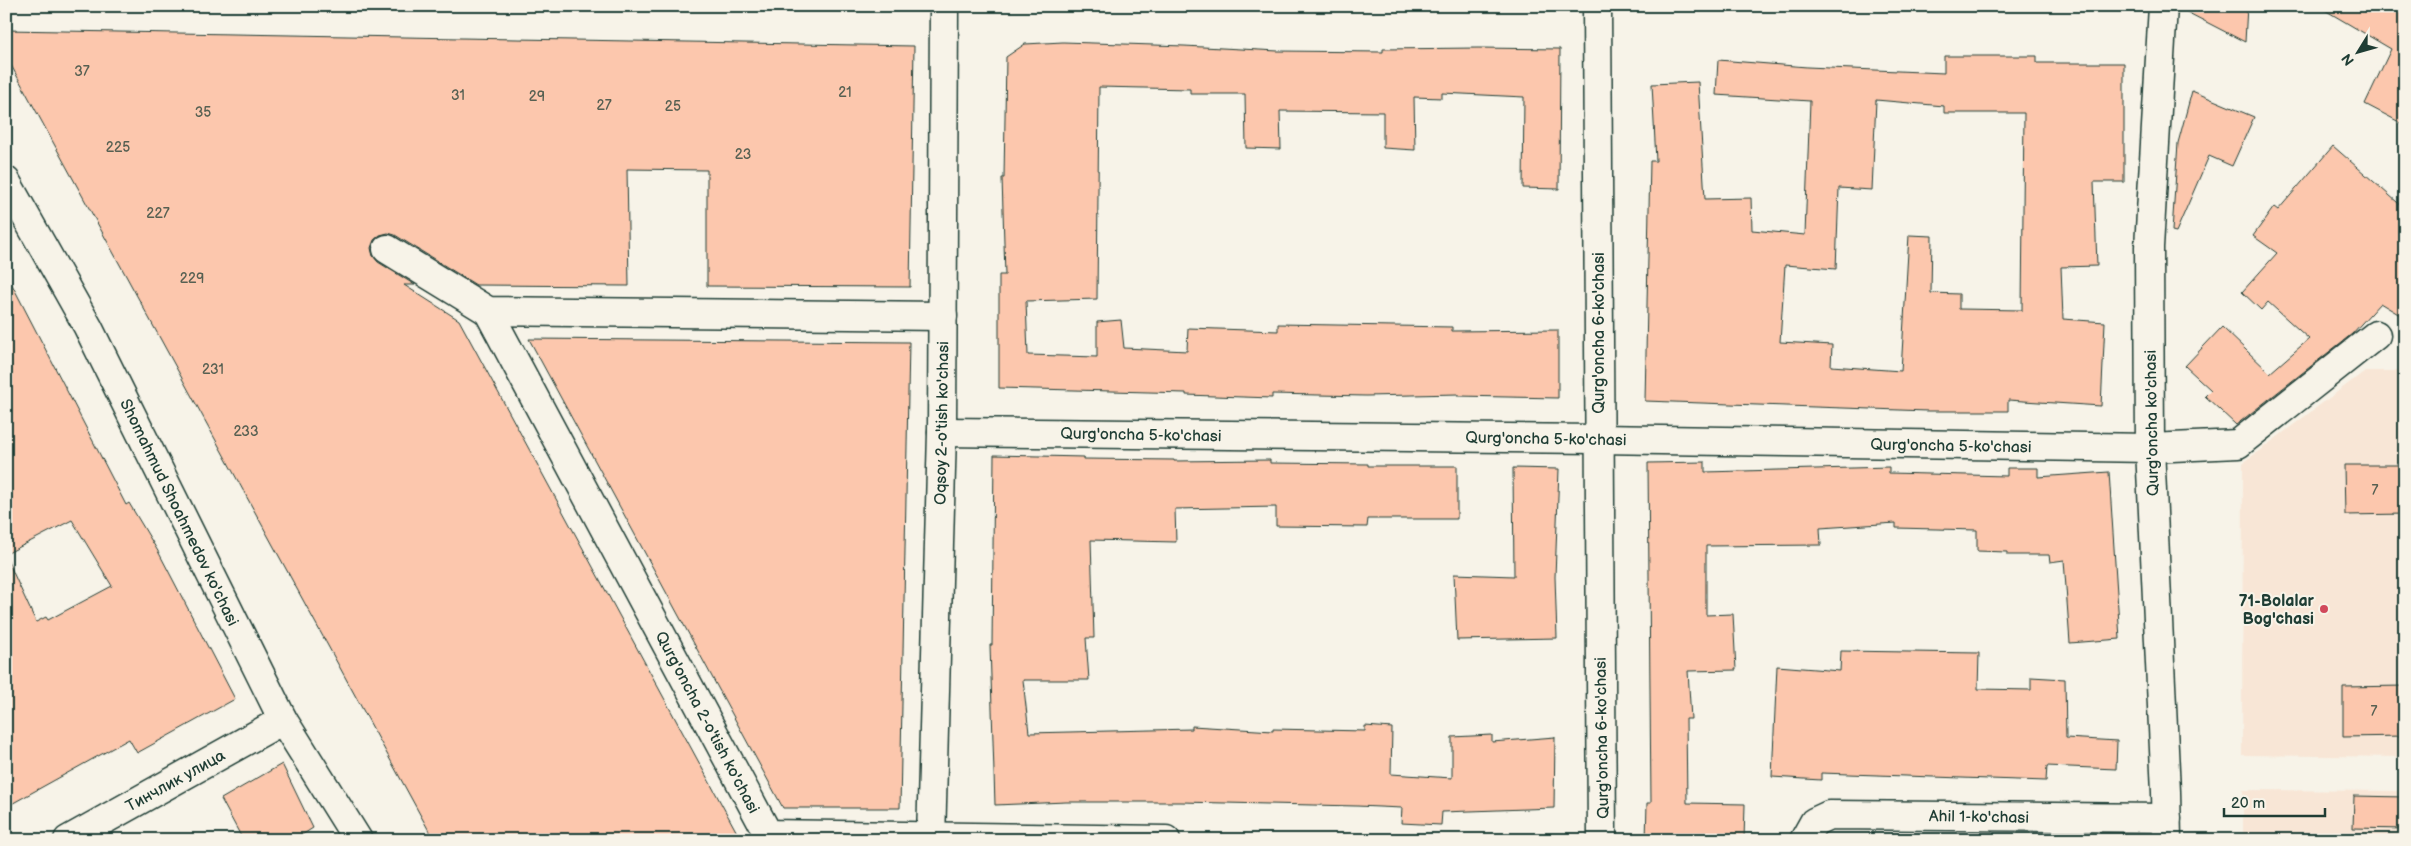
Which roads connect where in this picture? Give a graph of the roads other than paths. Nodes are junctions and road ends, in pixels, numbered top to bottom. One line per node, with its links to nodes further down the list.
1 (944, 6): 7 (street, Oqsoy 2-o'tish ko'chasi)
2 (1597, 6): 10 (street, Qurg'oncha 6-ko'chasi)
3 (2163, 6): 11 (street, Qurg'oncha ko'chasi)
4 (6, 180): 12 (street, Shomahmud Shoahmedov ko'chasi)
5 (387, 249): 6 (street)
6 (488, 311): 7 (street); 14 (street, Qurg'oncha 2-o'tish ko'chasi)
7 (943, 316): 9 (street, Oqsoy 2-o'tish ko'chasi)
8 (2376, 334): 11 (street, Qurg'oncha 5-ko'chasi)
9 (942, 432): 10 (street, Qurg'oncha 5-ko'chasi); 14 (street, Oqsoy 2-o'tish ko'chasi)
10 (1598, 439): 11 (street, Qurg'oncha 5-ko'chasi); 18 (street, Qurg'oncha 6-ko'chasi)
11 (2150, 448): 13 (street, Qurg'oncha ko'chasi)
12 (283, 720): 15 (street, Тинчлик улица); 16 (street, Shomahmud Shoahmedov ko'chasi)
13 (2167, 829): 19 (street, Ahil 1-ko'chasi)
14 (931, 838): 17 (street, Qurg'oncha 2-o'tish ko'chasi)
15 (68, 840)
16 (358, 840)
17 (1166, 840)
18 (1602, 840)
19 (1804, 840)

